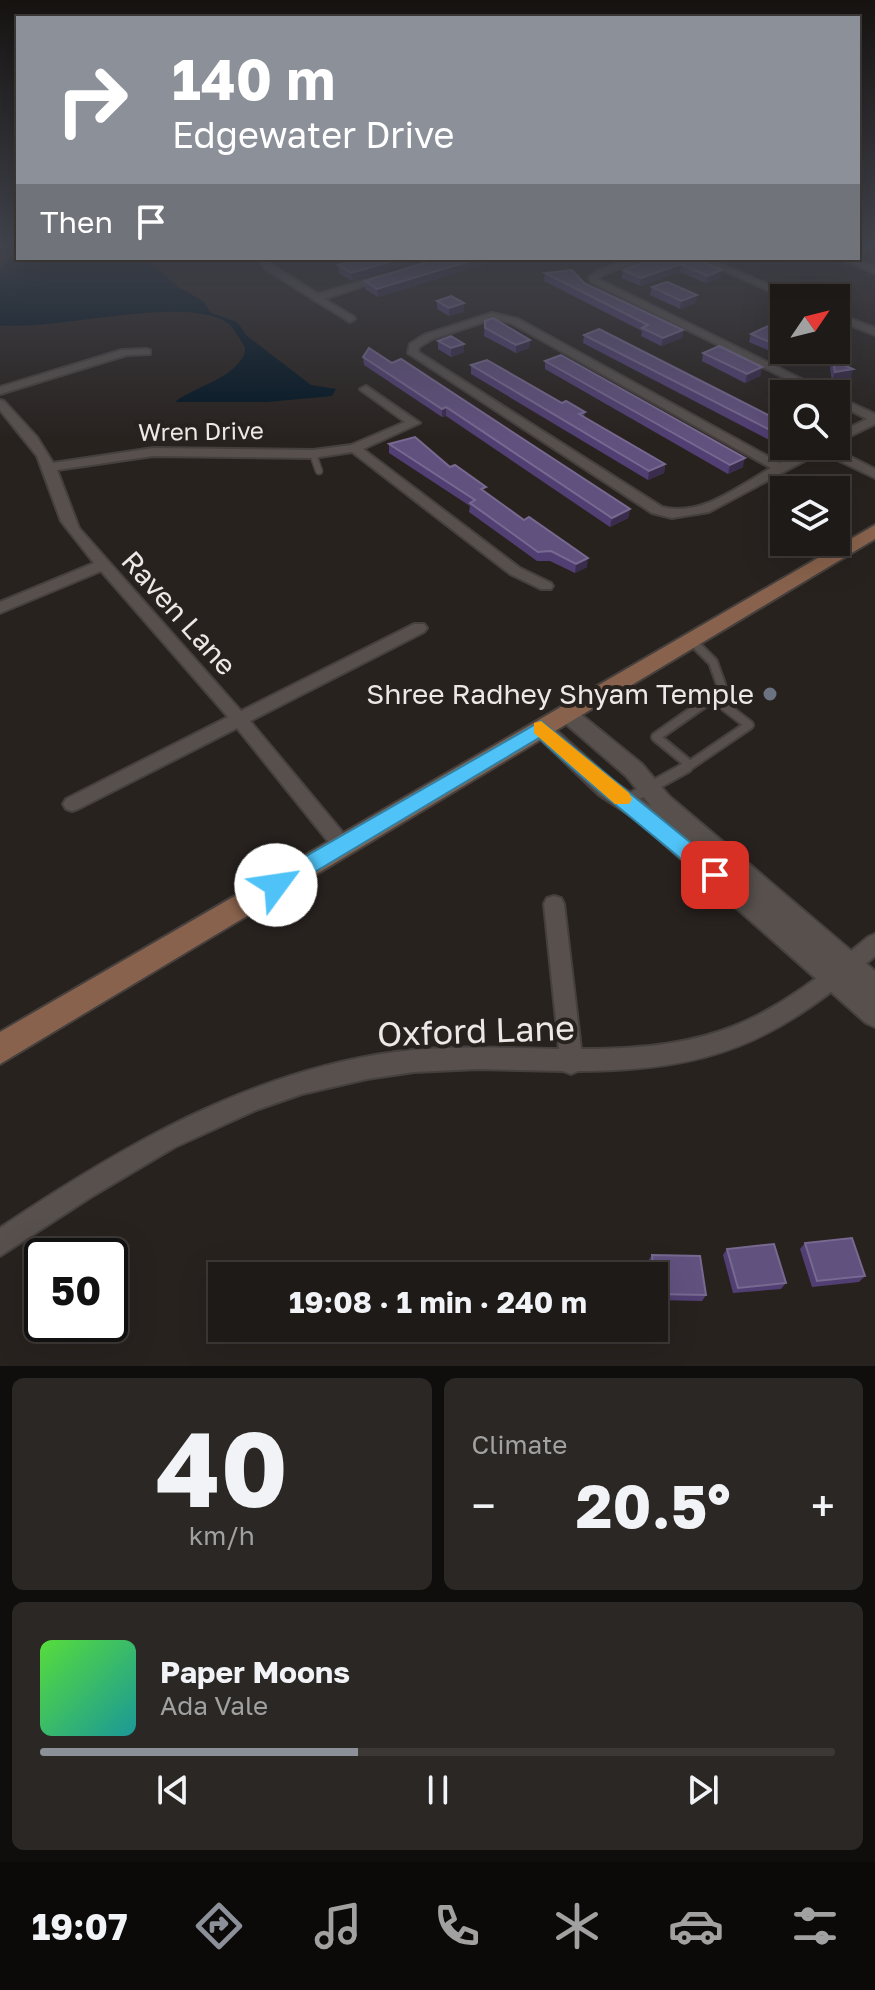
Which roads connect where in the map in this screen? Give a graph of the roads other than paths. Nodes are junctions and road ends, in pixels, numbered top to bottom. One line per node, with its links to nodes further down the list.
1 (337, 311): 3 (street)
2 (655, 311): 7 (street)
3 (350, 319)
4 (850, 322): 5 (street)
5 (875, 332)
6 (146, 352): 9 (street)
7 (797, 380)
8 (366, 389): 14 (street, Wren Drive)
9 (0, 391)
10 (0, 403): 18 (street, Raven Lane)
11 (850, 406): 12 (street)
12 (875, 418): 13 (street)
13 (850, 431)
14 (354, 448): 15 (street, Wren Drive); 24 (street)
15 (313, 454): 18 (street, Wren Drive); 20 (lane)
16 (795, 460): 19 (street)
17 (848, 460): 21 (street)
18 (49, 467): 23 (street, Raven Lane)
19 (780, 468): 19 (street)
20 (319, 471)
21 (875, 474)
22 (875, 531): 27 (main road)
23 (102, 565): 25 (street); 30 (street, Raven Lane)
24 (546, 586)
25 (0, 608)
26 (419, 628): 30 (street)
27 (691, 640): 28 (lane); 29 (main road)
28 (715, 699): 32 (lane); 32 (lane)
29 (566, 713): 31 (main road); 33 (street)
30 (239, 719): 35 (street); 36 (street, Raven Lane)
31 (541, 728): 34 (street); 36 (main road)
32 (690, 765): 33 (lane)
33 (650, 789): 34 (lane); 39 (street)
34 (625, 801): 39 (street)
35 (72, 804)
36 (342, 845): 42 (main road)
37 (554, 904): 43 (street)
38 (875, 943): 39 (street, Oxford Lane)
39 (842, 972): 40 (street); 41 (street); 43 (street, Oxford Lane)
40 (875, 987)
41 (875, 1014)
42 (0, 1049)
43 (571, 1063): 44 (street, Oxford Lane)
44 (0, 1243)

